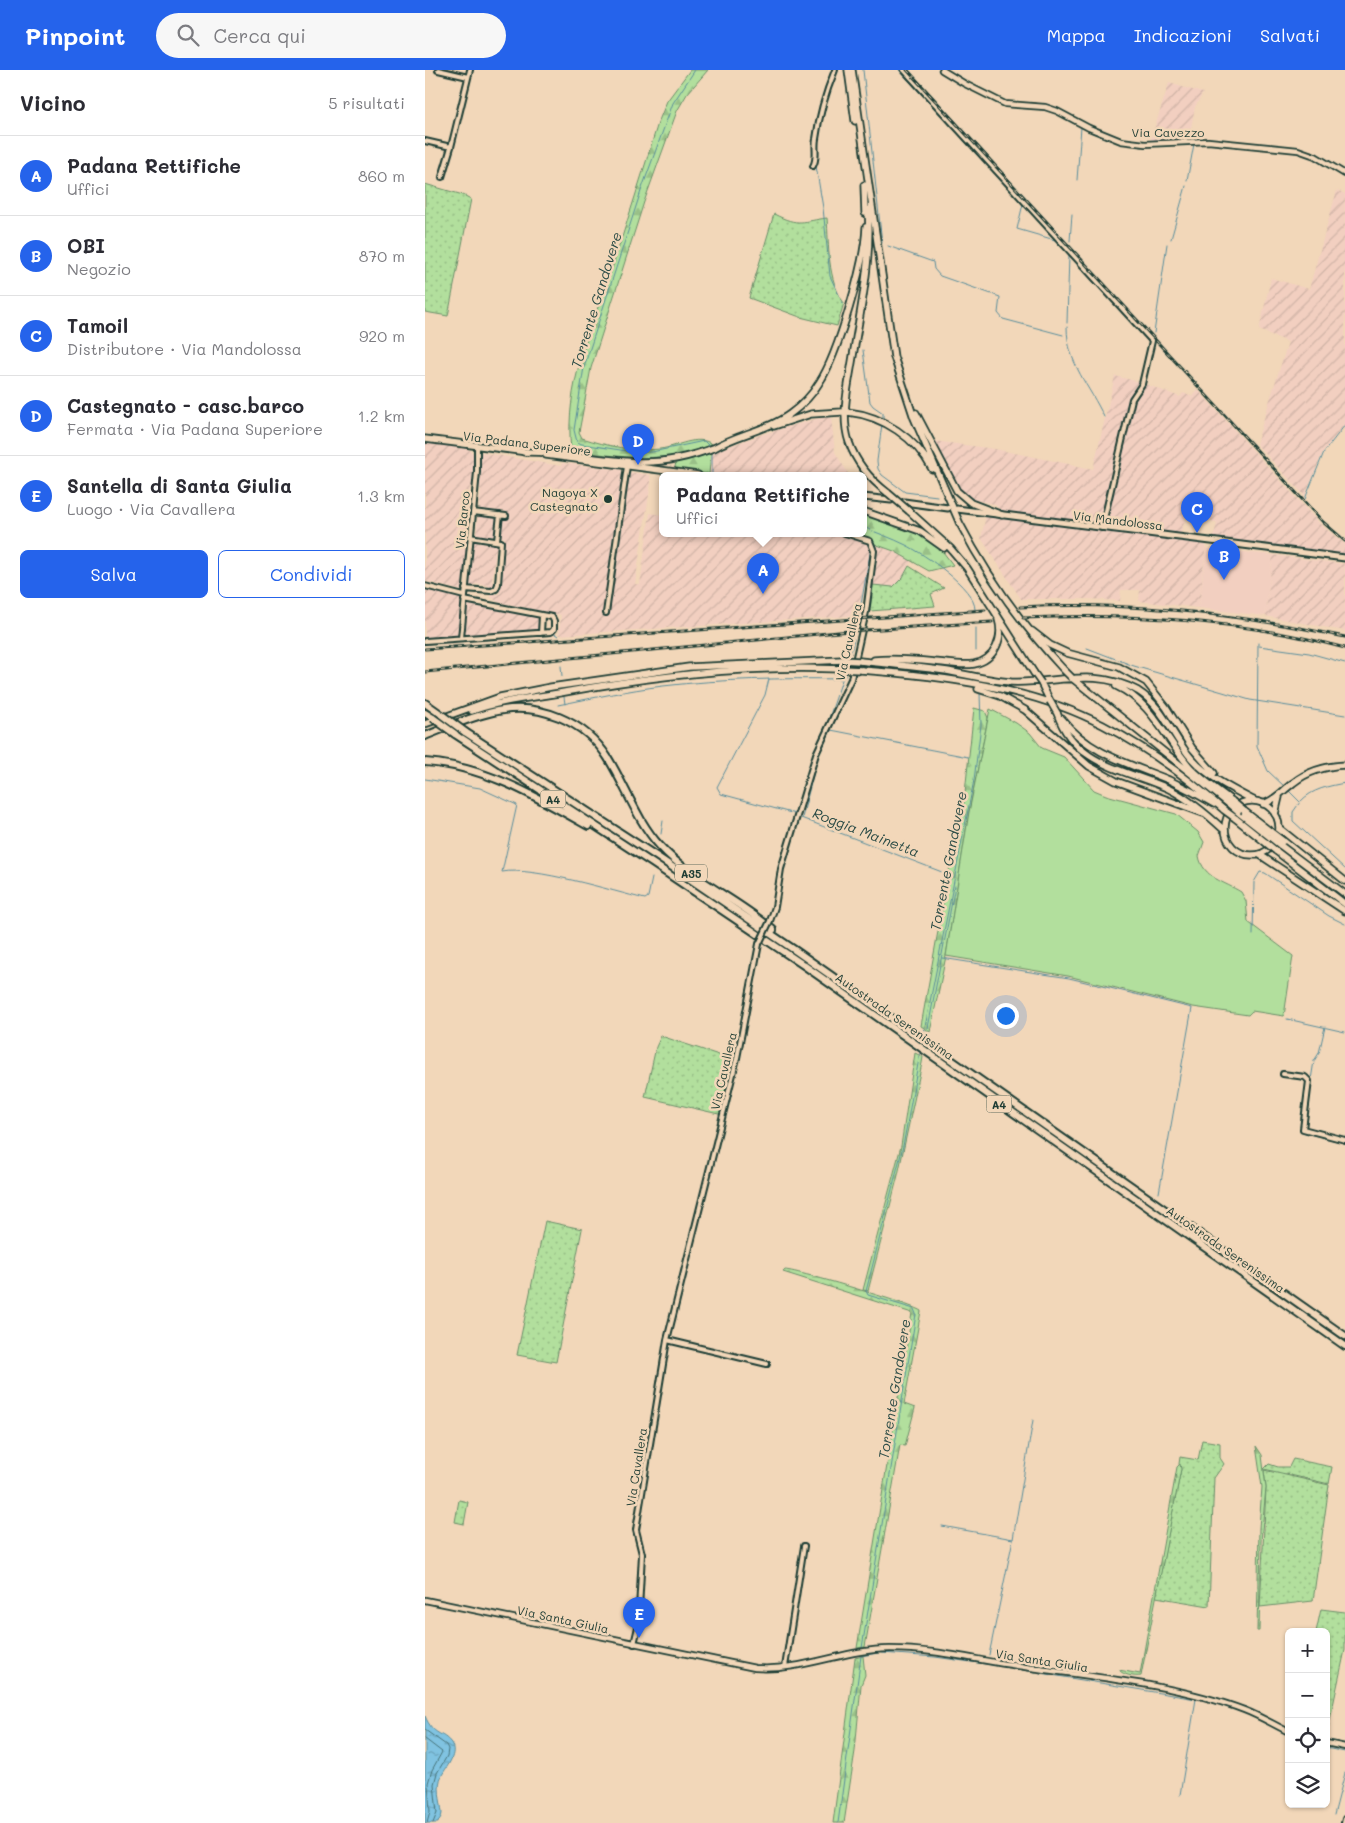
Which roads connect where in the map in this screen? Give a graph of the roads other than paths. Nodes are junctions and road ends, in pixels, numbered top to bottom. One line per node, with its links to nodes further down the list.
1 (438, 70): 8 (street)
2 (470, 70): 8 (street)
3 (835, 70): 11 (street)
4 (847, 70): 14 (main road)
5 (851, 70): 15 (main road)
6 (904, 70): 33 (street)
7 (942, 70): 12 (street, Via Cavezzo)
8 (468, 77): 10 (street)
9 (425, 141): 10 (street)
10 (451, 147): 13 (street)
11 (813, 166)
12 (1345, 174)
13 (442, 178)
14 (864, 185): 18 (main road); 38 (main road, bridge)
15 (900, 379): 30 (main road); 32 (main road)
16 (425, 439): 17 (main road, Via Padana Superiore)
17 (477, 446): 19 (main road, Via Padana Superiore); 27 (street, Via Barco)
18 (714, 448): 19 (main road); 32 (main road)
19 (524, 452): 20 (main road, Via Padana Superiore)
20 (627, 466): 21 (main road, Via Padana Superiore); 43 (street)
21 (674, 472)
22 (867, 497): 23 (main road)
23 (891, 500)
24 (904, 502): 25 (main road)
25 (948, 508)
26 (957, 509): 30 (main road, Via Mandolossa)
27 (473, 512): 29 (street); 34 (street, Via Barco)
28 (867, 512): 38 (main road)
29 (499, 515): 31 (street); 36 (street)
30 (1002, 515): 33 (main road, Via Mandolossa)
31 (506, 516)
32 (960, 524): 45 (main road)
33 (1101, 528): 37 (main road, Via Mandolossa)
34 (470, 537): 36 (street); 40 (street, Via Barco)
35 (858, 537): 80 (street, Via Cavallera, bridge)
36 (497, 540): 40 (street)
37 (1345, 558)
38 (973, 578): 42 (main road)
39 (425, 586): 41 (street)
40 (465, 589): 41 (street, Via Barco)
41 (464, 598): 44 (street); 47 (street, Via Barco)
42 (991, 603): 49 (main road); 54 (main road, bridge)
43 (606, 613)
44 (541, 615): 46 (street); 46 (street)
45 (1022, 624): 60 (main road); 63 (main road, bridge)
46 (541, 633): 47 (street)
47 (461, 638): 48 (street)
48 (425, 641)
49 (860, 661): 50 (main road); 55 (main road, bridge)
50 (1080, 676): 60 (main road); 63 (main road)
51 (944, 679): 56 (main road, bridge); 65 (main road); 66 (main road)
52 (425, 703): 76 (highway, Autostrada Serenissima / A4, bridge)
53 (425, 713): 71 (highway, Autostrada Serenissima / A4, bridge)
54 (1057, 713): 65 (main road); 66 (main road)
55 (425, 724)
56 (425, 728)
57 (425, 736): 76 (highway, A35)
58 (425, 762): 71 (highway)
59 (1345, 764): 61 (main road)
60 (1222, 782): 62 (main road)
61 (1279, 796): 64 (main road); 67 (main road)
62 (1255, 801): 64 (main road); 69 (main road)
63 (1230, 803): 73 (main road, bridge)
64 (1263, 804): 67 (main road)
65 (1224, 810): 74 (main road, bridge)
66 (1203, 813): 69 (main road)
67 (1275, 814): 68 (main road)
68 (1279, 828): 70 (main road); 72 (main road)
69 (1224, 830): 70 (main road)
70 (1260, 855): 75 (main road)
71 (652, 863): 81 (highway, Autostrada Serenissima / A4)
72 (1345, 880)
73 (1345, 894)
74 (1345, 904)
75 (1345, 910)
76 (796, 951): 79 (highway, Autostrada Serenissima / A4)
77 (1283, 1074): 78 (street)
78 (1345, 1140)
79 (1345, 1336)
80 (667, 1340): 82 (street); 85 (street, Via Cavallera)
81 (1345, 1346)
82 (767, 1364)
83 (804, 1546): 86 (street)
84 (425, 1600): 85 (street, Via Santa Giulia)
85 (634, 1644): 86 (street, Via Santa Giulia)
86 (785, 1667): 87 (street, Via Santa Giulia)
87 (1285, 1730)
88 (1330, 1744): 89 (street)
89 (1345, 1747)
90 (1345, 1819): 91 (street)
91 (1344, 1823)

